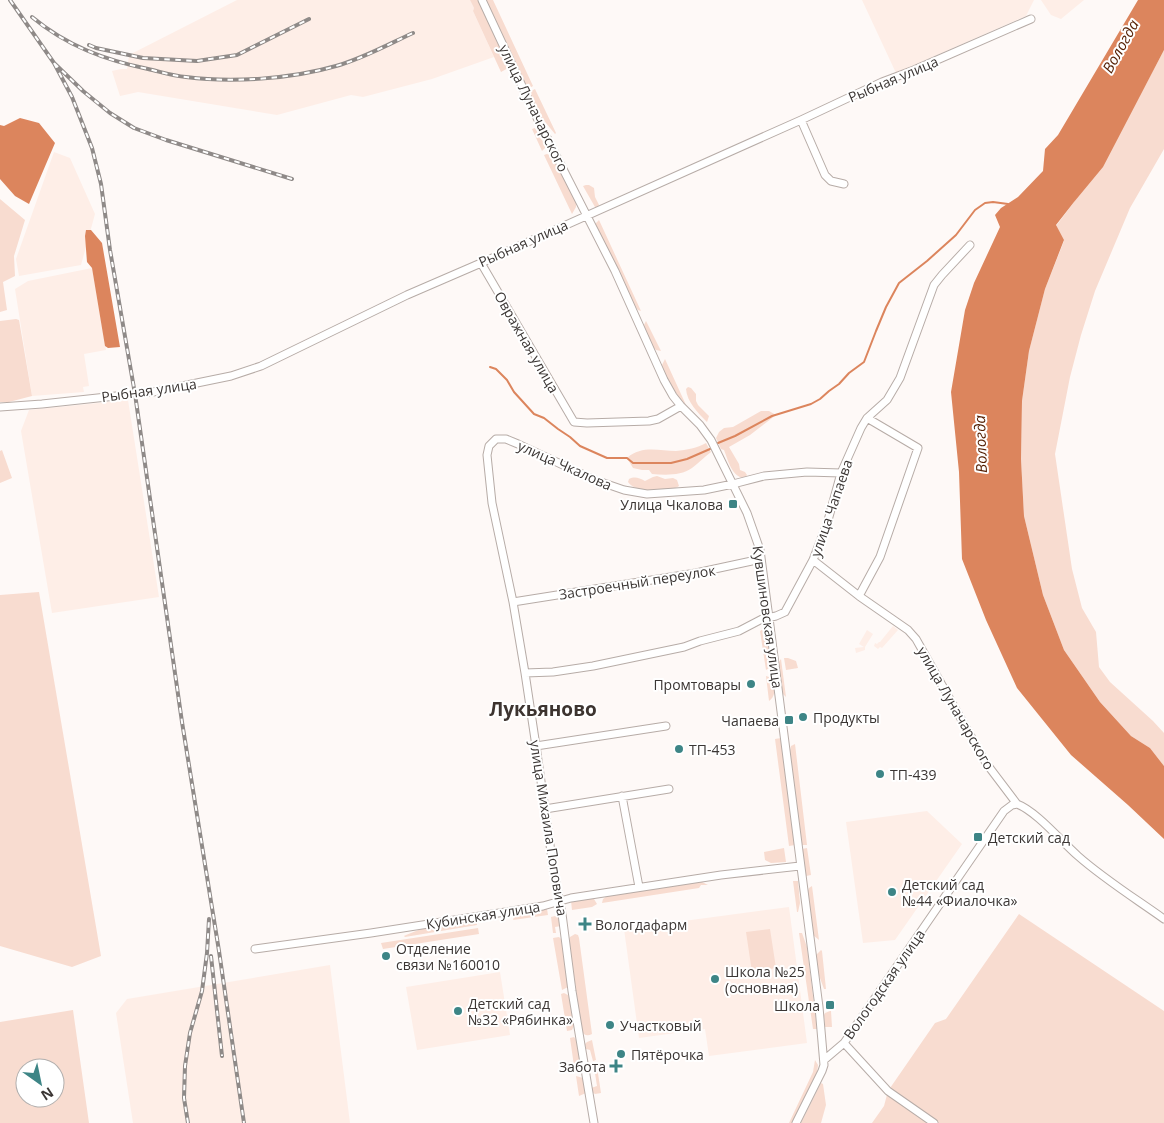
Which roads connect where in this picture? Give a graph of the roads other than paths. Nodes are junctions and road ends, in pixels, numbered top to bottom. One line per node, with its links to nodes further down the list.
1 (482, 0): 5 (street, улица Луначарского)
2 (1031, 19): 3 (street, Рыбная улица)
3 (801, 120): 4 (street); 5 (street, Рыбная улица)
4 (844, 184)
5 (586, 215): 7 (street, Рыбная улица); 8 (street, Кувшиновская улица)
6 (970, 245): 10 (street, улица Чапаева)
7 (481, 263): 8 (street, Овражная улица); 9 (street, Рыбная улица)
8 (681, 406): 13 (street, Кувшиновская улица)
9 (0, 407)
10 (867, 418): 12 (street, улица Чапаева); 16 (street)
11 (489, 446): 13 (street, улица Чкалова); 17 (street, улица Михаила Поповича)
12 (841, 473): 13 (street, улица Чкалова); 15 (street, улица Чапаева)
13 (733, 484): 14 (street, Кувшиновская улица)
14 (761, 559): 17 (street, Застроечный переулок); 18 (street, Кувшиновская улица)
15 (813, 560): 16 (street, улица Луначарского); 18 (street, улица Чапаева)
16 (859, 596): 24 (street, улица Луначарского)
17 (513, 602): 19 (street, улица Михаила Поповича)
18 (769, 618): 19 (street, улица Чапаева); 26 (street, Кувшиновская улица)
19 (525, 673): 21 (street, улица Михаила Поповича)
20 (666, 726): 21 (street)
21 (536, 746): 25 (street, улица Михаила Поповича)
22 (669, 789): 23 (street)
23 (622, 796): 25 (street); 27 (street)
24 (1017, 804): 29 (street, улица Луначарского); 31 (street, Вологодская улица)
25 (545, 809): 28 (street, улица Михаила Поповича)
26 (800, 866): 27 (street, Кубинская улица); 32 (street, Кувшиновская улица)
27 (639, 887): 28 (street, Кубинская улица)
28 (560, 901): 30 (street, Кубинская улица); 33 (street, улица Михаила Поповича)
29 (1164, 919)
30 (255, 949)
31 (844, 1043): 32 (street, Вологодская улица); 35 (street)
32 (824, 1060): 34 (street)
33 (594, 1123)
34 (796, 1123)
35 (934, 1123)

